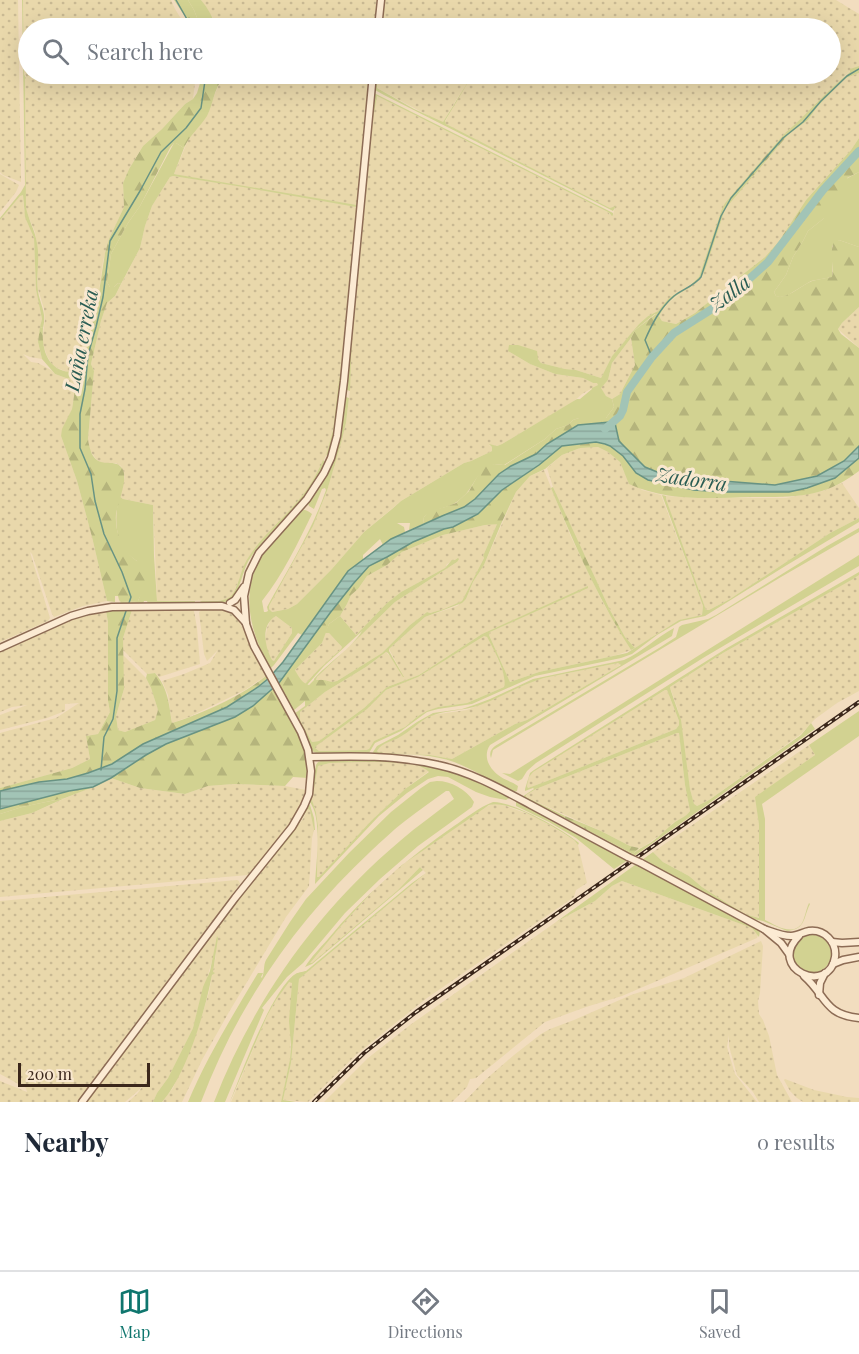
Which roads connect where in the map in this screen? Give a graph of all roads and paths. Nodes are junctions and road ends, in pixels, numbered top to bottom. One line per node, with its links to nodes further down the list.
1 (381, 0): 2 (street)
2 (379, 18)
3 (372, 84): 4 (street)
4 (247, 581): 5 (street); 6 (street)
5 (230, 605): 6 (street); 7 (street); 8 (street)
6 (244, 606): 7 (street)
7 (246, 624): 9 (street)
8 (0, 648)
9 (310, 757): 10 (street, bridge); 21 (street)
10 (764, 929): 11 (street); 14 (street)
11 (799, 936): 12 (street); 14 (street)
12 (832, 942): 13 (street); 16 (street)
13 (859, 942)
14 (789, 954): 18 (street)
15 (859, 957): 16 (street)
16 (833, 964): 17 (street)
17 (826, 972): 18 (street); 19 (street)
18 (801, 974): 19 (street)
19 (820, 995): 20 (street)
20 (859, 1018)
21 (82, 1102)

